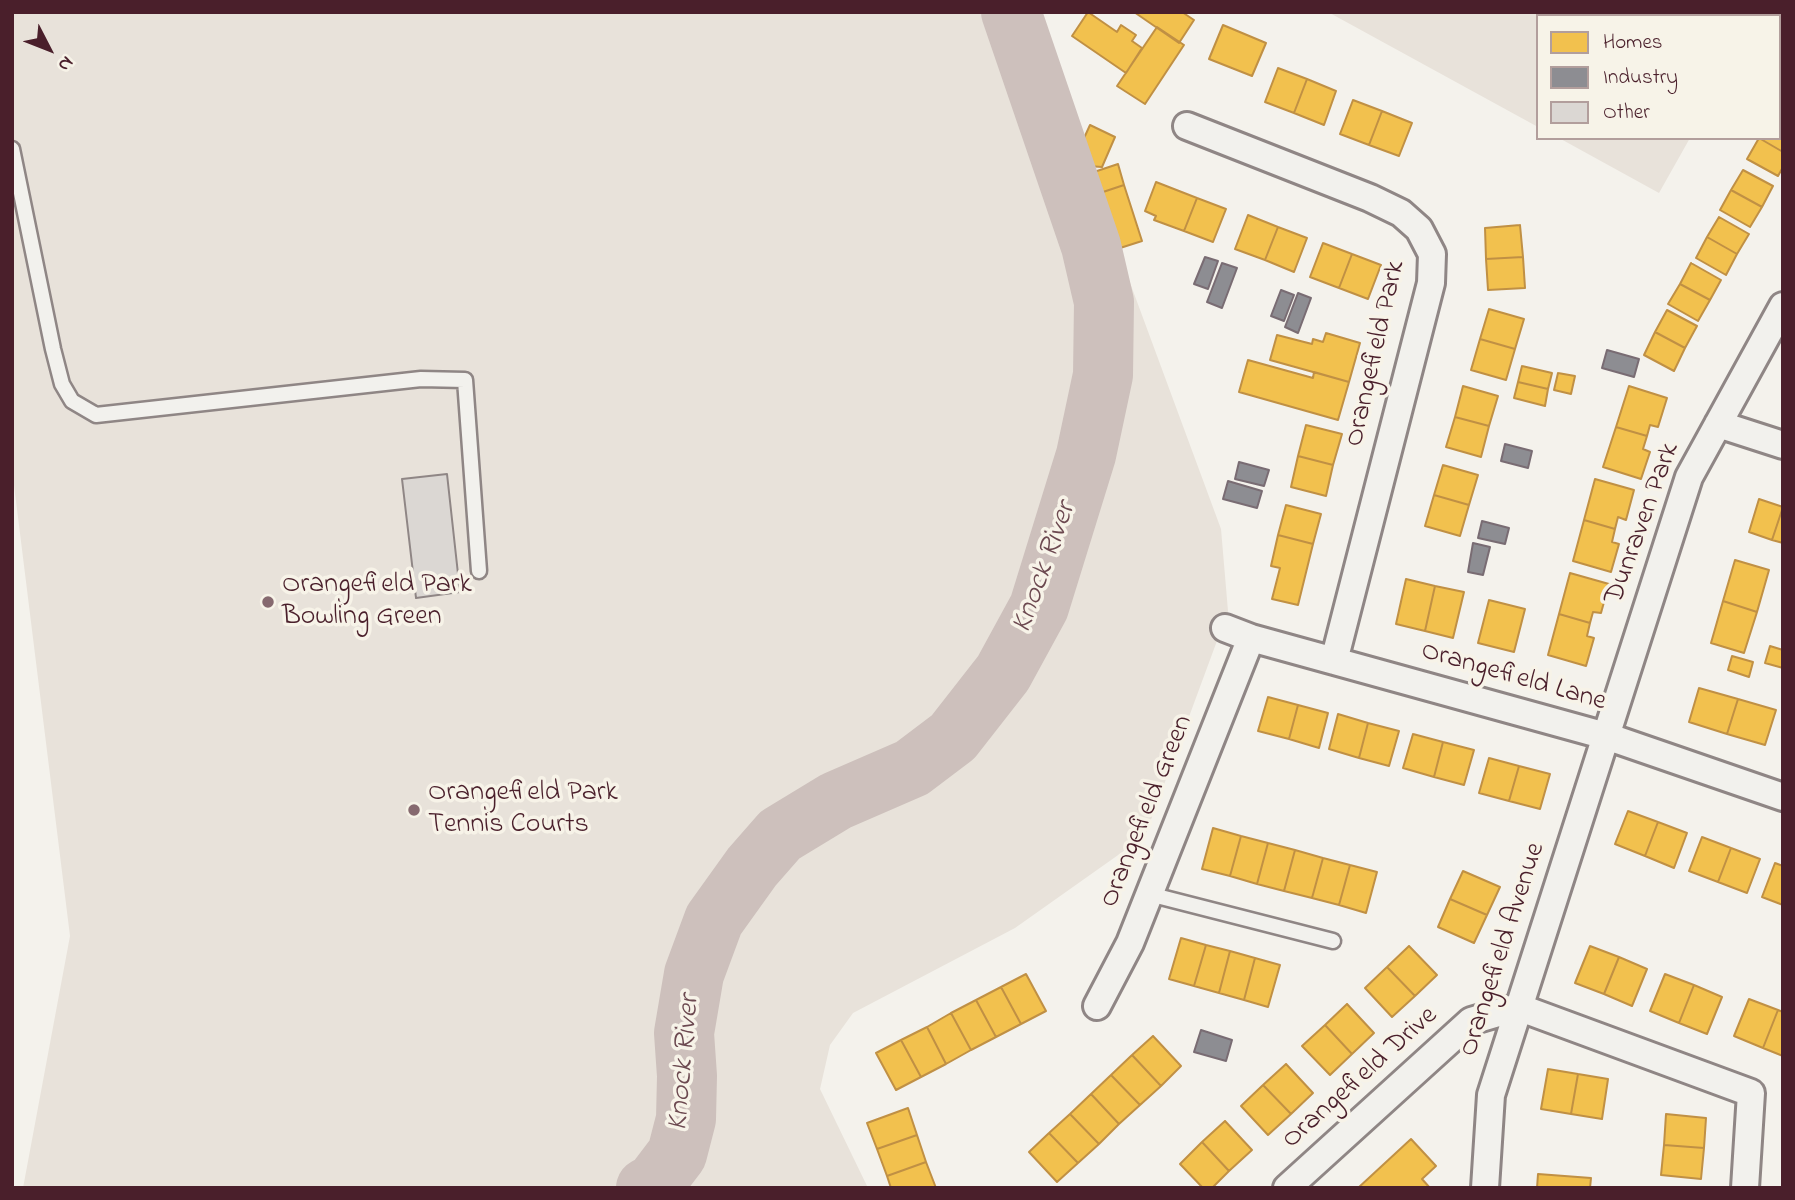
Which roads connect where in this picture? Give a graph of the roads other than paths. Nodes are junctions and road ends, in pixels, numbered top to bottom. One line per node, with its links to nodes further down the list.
1 (1187, 126): 9 (street, Orangefield Park)
2 (12, 149): 6 (lane)
3 (1783, 306): 4 (street, Dunraven Park)
4 (1718, 424): 5 (street); 10 (street, Dunraven Park)
5 (1783, 445)
6 (479, 571)
7 (1225, 628): 8 (street, Orangefield Lane)
8 (1251, 639): 9 (street, Orangefield Lane); 12 (street, Orangefield Green)
9 (1334, 661): 10 (street, Orangefield Lane)
10 (1606, 736): 11 (street, Orangefield Lane); 15 (street, Orangefield Avenue)
11 (1783, 797)
12 (1149, 894): 13 (lane); 14 (street, Orangefield Green)
13 (1333, 941)
14 (1097, 1006)
15 (1518, 1007): 16 (street, Orangefield Drive); 17 (street, Orangefield Avenue); 18 (street)
16 (1287, 1188)
17 (1485, 1188)
18 (1745, 1188)

